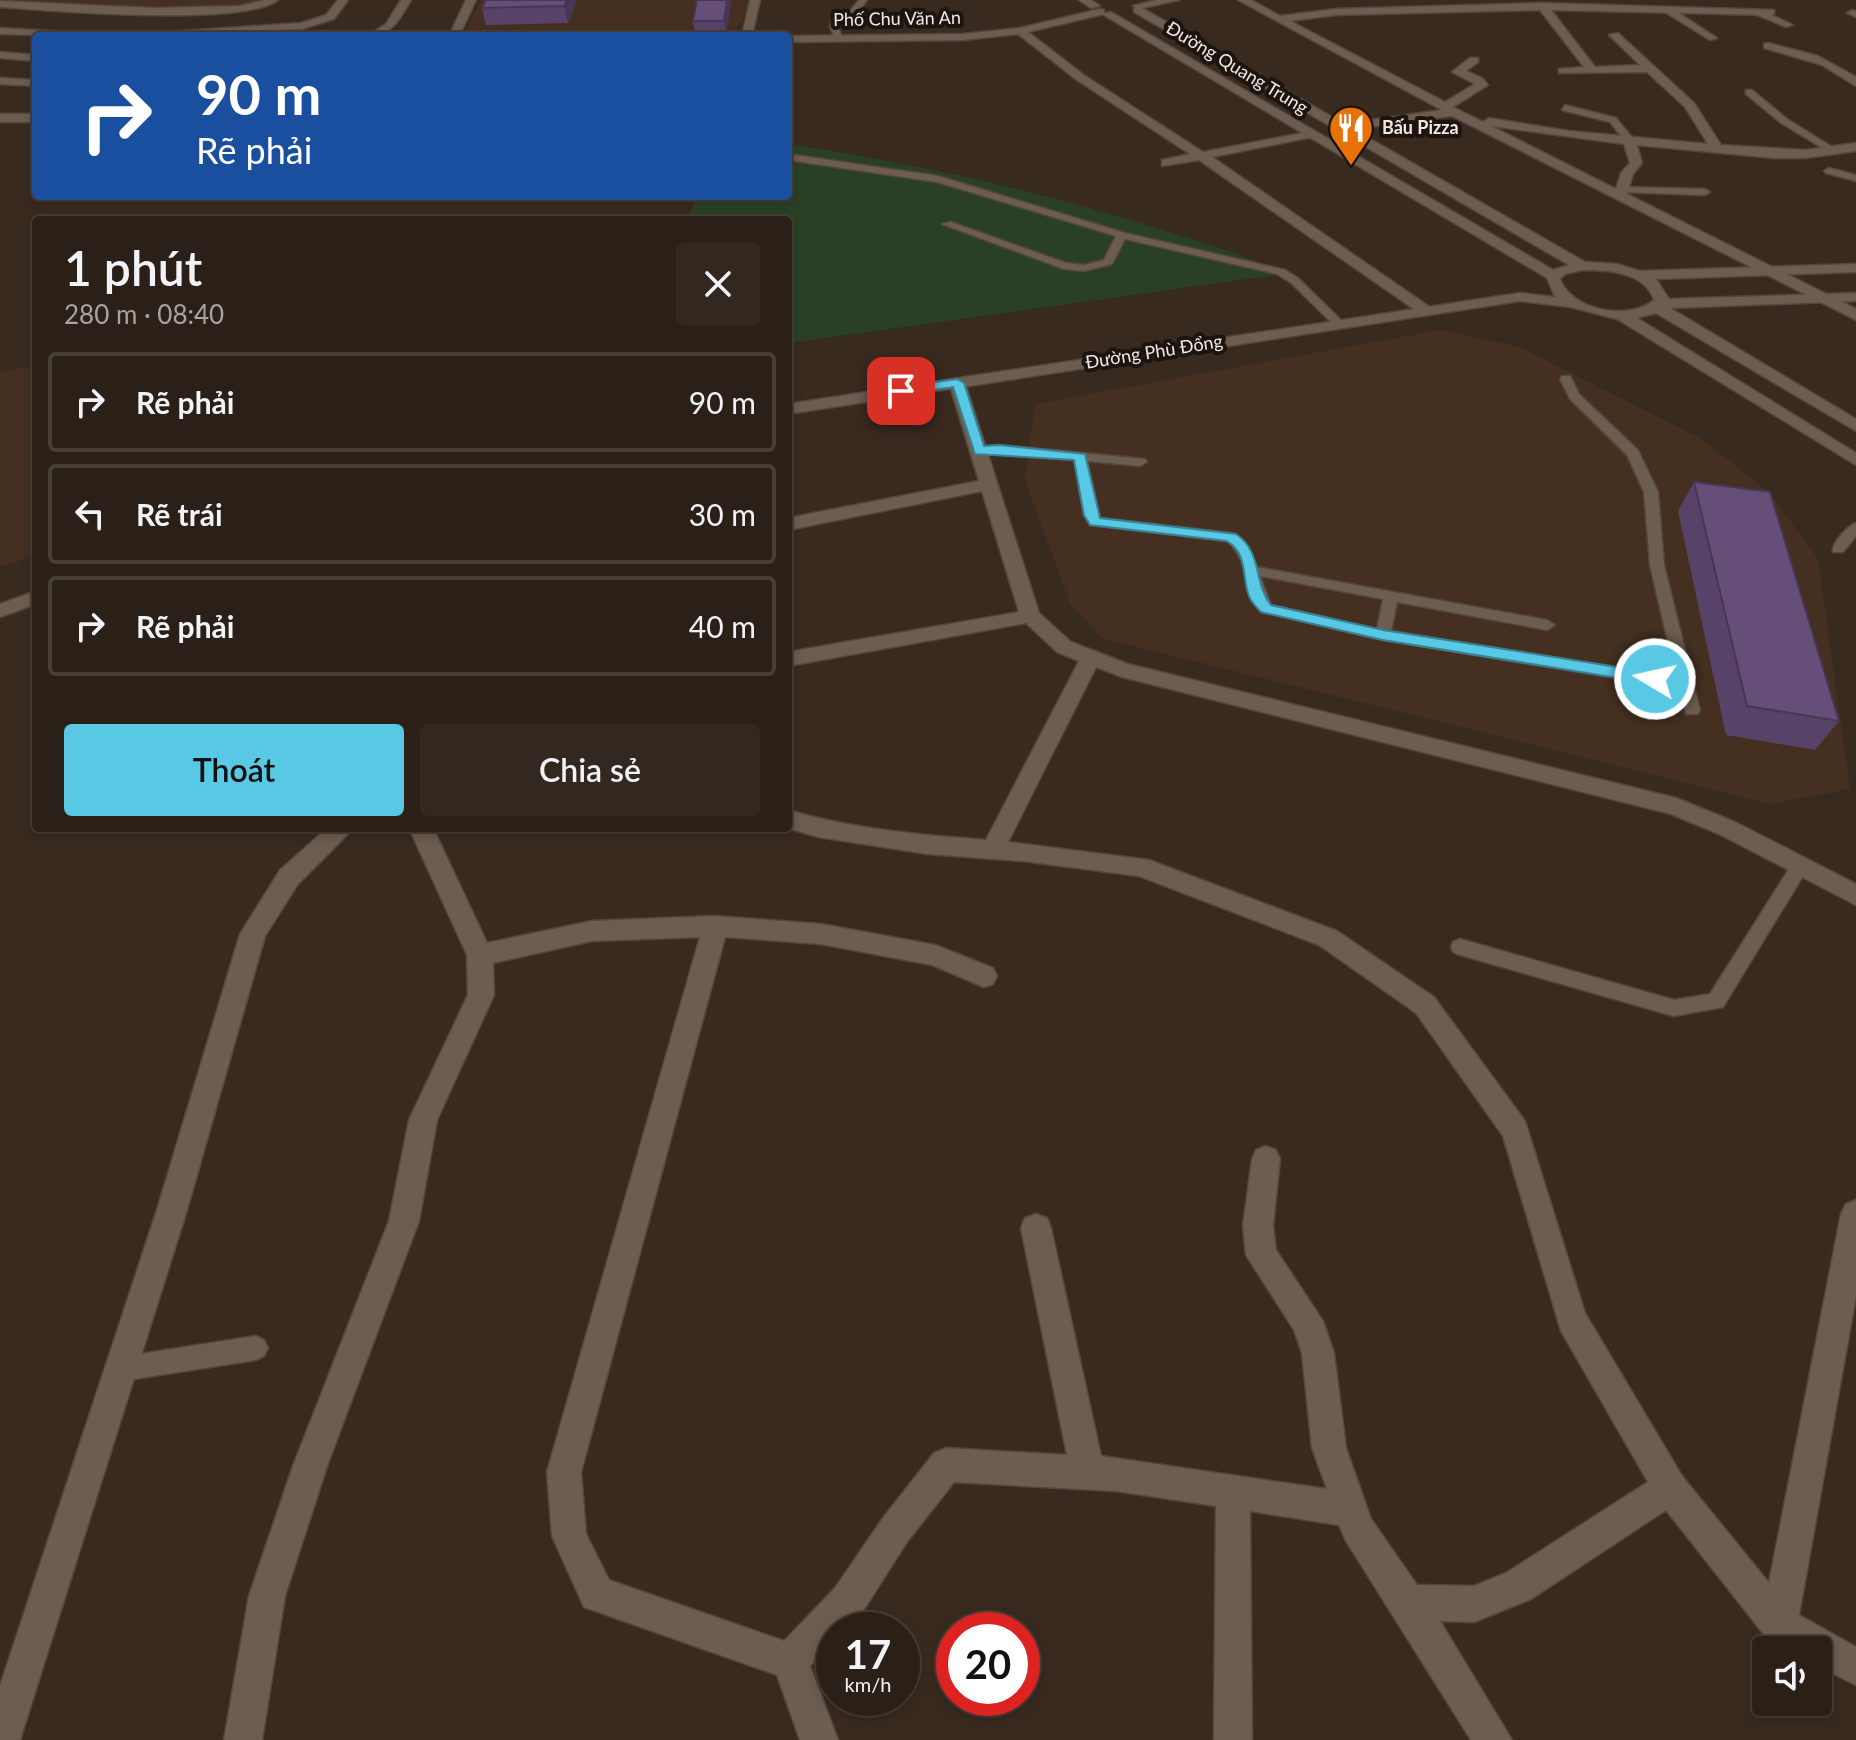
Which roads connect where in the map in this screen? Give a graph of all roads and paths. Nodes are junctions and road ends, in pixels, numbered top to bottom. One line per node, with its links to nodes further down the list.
1 (273, 0): 10 (street)
2 (343, 0): 20 (street)
3 (406, 0): 21 (street)
4 (471, 0): 22 (street)
5 (755, 0): 23 (street)
6 (863, 0): 26 (lane)
7 (1084, 0): 13 (street, Đường Quang Trung)
8 (1174, 0): 11 (street)
9 (1243, 0): 16 (street)
10 (0, 4)
11 (1134, 6): 13 (street, Phố Chu Văn An); 45 (street, Đường Quang Trung)
12 (1542, 6): 14 (street); 16 (street); 35 (street)
13 (1102, 8): 19 (street, Phố Chu Văn An); 46 (street, Đường Quang Trung)
14 (1668, 10): 15 (street); 27 (lane)
15 (1764, 12): 17 (lane)
16 (1279, 19): 41 (street)
17 (1789, 25)
18 (0, 31): 24 (street)
19 (1020, 31): 26 (street, Phố Chu Văn An); 51 (street)
20 (212, 32)
21 (379, 32)
22 (456, 32)
23 (748, 32)
24 (32, 33)
25 (1614, 35): 33 (street)
26 (838, 38): 28 (street, Phố Chu Văn An)
27 (1713, 38)
28 (792, 39)
29 (1768, 46): 38 (street)
30 (0, 55): 31 (street)
31 (32, 58)
32 (1474, 60): 41 (street)
33 (1653, 68): 35 (street); 49 (street)
34 (1563, 71): 35 (street)
35 (1592, 71)
36 (0, 81): 37 (street)
37 (32, 83)
38 (1856, 83)
39 (1749, 92): 50 (lane)
40 (1565, 108): 47 (lane)
41 (1450, 110): 44 (street); 45 (street)
42 (0, 118): 43 (street)
43 (32, 118)
44 (1469, 120): 47 (street); 57 (street)
45 (1342, 128): 60 (street, Đường Quang Trung)
46 (1309, 134): 51 (street); 64 (street, Đường Quang Trung)
47 (1629, 140): 49 (street); 57 (street)
48 (1855, 148): 50 (street)
49 (1717, 149): 50 (street)
50 (1832, 150)
51 (1200, 155): 53 (street); 70 (street)
52 (792, 158): 59 (lane)
53 (1166, 163)
54 (1829, 171): 55 (lane)
55 (1856, 178)
56 (1705, 192): 57 (lane)
57 (1622, 193): 62 (street)
58 (947, 224): 59 (lane)
59 (1122, 235): 73 (lane)
60 (1582, 266): 63 (street); 64 (street, Đường Phù Đổng)
61 (1856, 268): 62 (street)
62 (1765, 269): 63 (street); 65 (street)
63 (1635, 275): 69 (street)
64 (1553, 279): 66 (street, Đường Phù Đổng); 68 (street, Đường Quang Trung)
65 (1819, 296): 67 (street); 69 (street); 72 (street)
66 (1520, 297): 68 (street, Đường Phù Đổng); 70 (street, Đường Phù Đổng)
67 (1856, 297)
68 (1572, 303): 71 (street, Đường Phù Đổng)
69 (1658, 306): 71 (street); 77 (street)
70 (1426, 311): 73 (street, Đường Phù Đổng)
71 (1621, 315): 80 (street)
72 (1856, 315)
73 (1338, 323): 75 (street, Đường Phù Đổng)
74 (1566, 379): 95 (lane)
75 (957, 383): 76 (street, Đường Phù Đổng); 78 (street)
76 (792, 408)
77 (1856, 426)
78 (979, 451): 79 (lane); 82 (street)
79 (1080, 456): 81 (lane); 86 (lane)
80 (1856, 460)
81 (1140, 462)
82 (990, 484): 83 (street); 90 (street)
83 (792, 523)
84 (1856, 527): 85 (lane)
85 (1838, 549)
86 (1252, 570): 87 (lane); 92 (lane)
87 (1391, 595): 91 (lane); 92 (lane)
88 (32, 599): 89 (street)
89 (0, 611)
90 (1030, 616): 93 (street); 94 (street)
91 (1547, 625)
92 (1383, 635): 95 (lane)
93 (1091, 657): 100 (street); 101 (street)
94 (792, 658)
95 (1686, 684): 96 (lane)
96 (1692, 710)
97 (792, 820): 100 (street)
98 (338, 832): 111 (street)
99 (423, 832): 105 (street)
100 (993, 849): 113 (street)
101 (1800, 866): 102 (street); 104 (lane)
102 (1856, 895)
103 (715, 926): 105 (street); 106 (street); 118 (street)
104 (1460, 947)
105 (480, 955): 121 (street)
106 (984, 976)
107 (1266, 1159): 115 (street)
108 (1856, 1214): 117 (street)
109 (1036, 1228): 112 (street)
110 (256, 1348): 111 (lane)
111 (121, 1369): 120 (street)
112 (1088, 1473): 114 (street); 118 (street)
113 (1670, 1488): 116 (street); 117 (street)
114 (1233, 1492): 115 (street); 123 (street)
115 (1352, 1510): 116 (street)
116 (1408, 1603): 124 (street)
117 (1779, 1624): 119 (street)
118 (790, 1661): 122 (street)
119 (1856, 1667)
120 (1, 1740)
121 (243, 1740)
122 (819, 1740)
123 (1233, 1740)
124 (1493, 1740)

